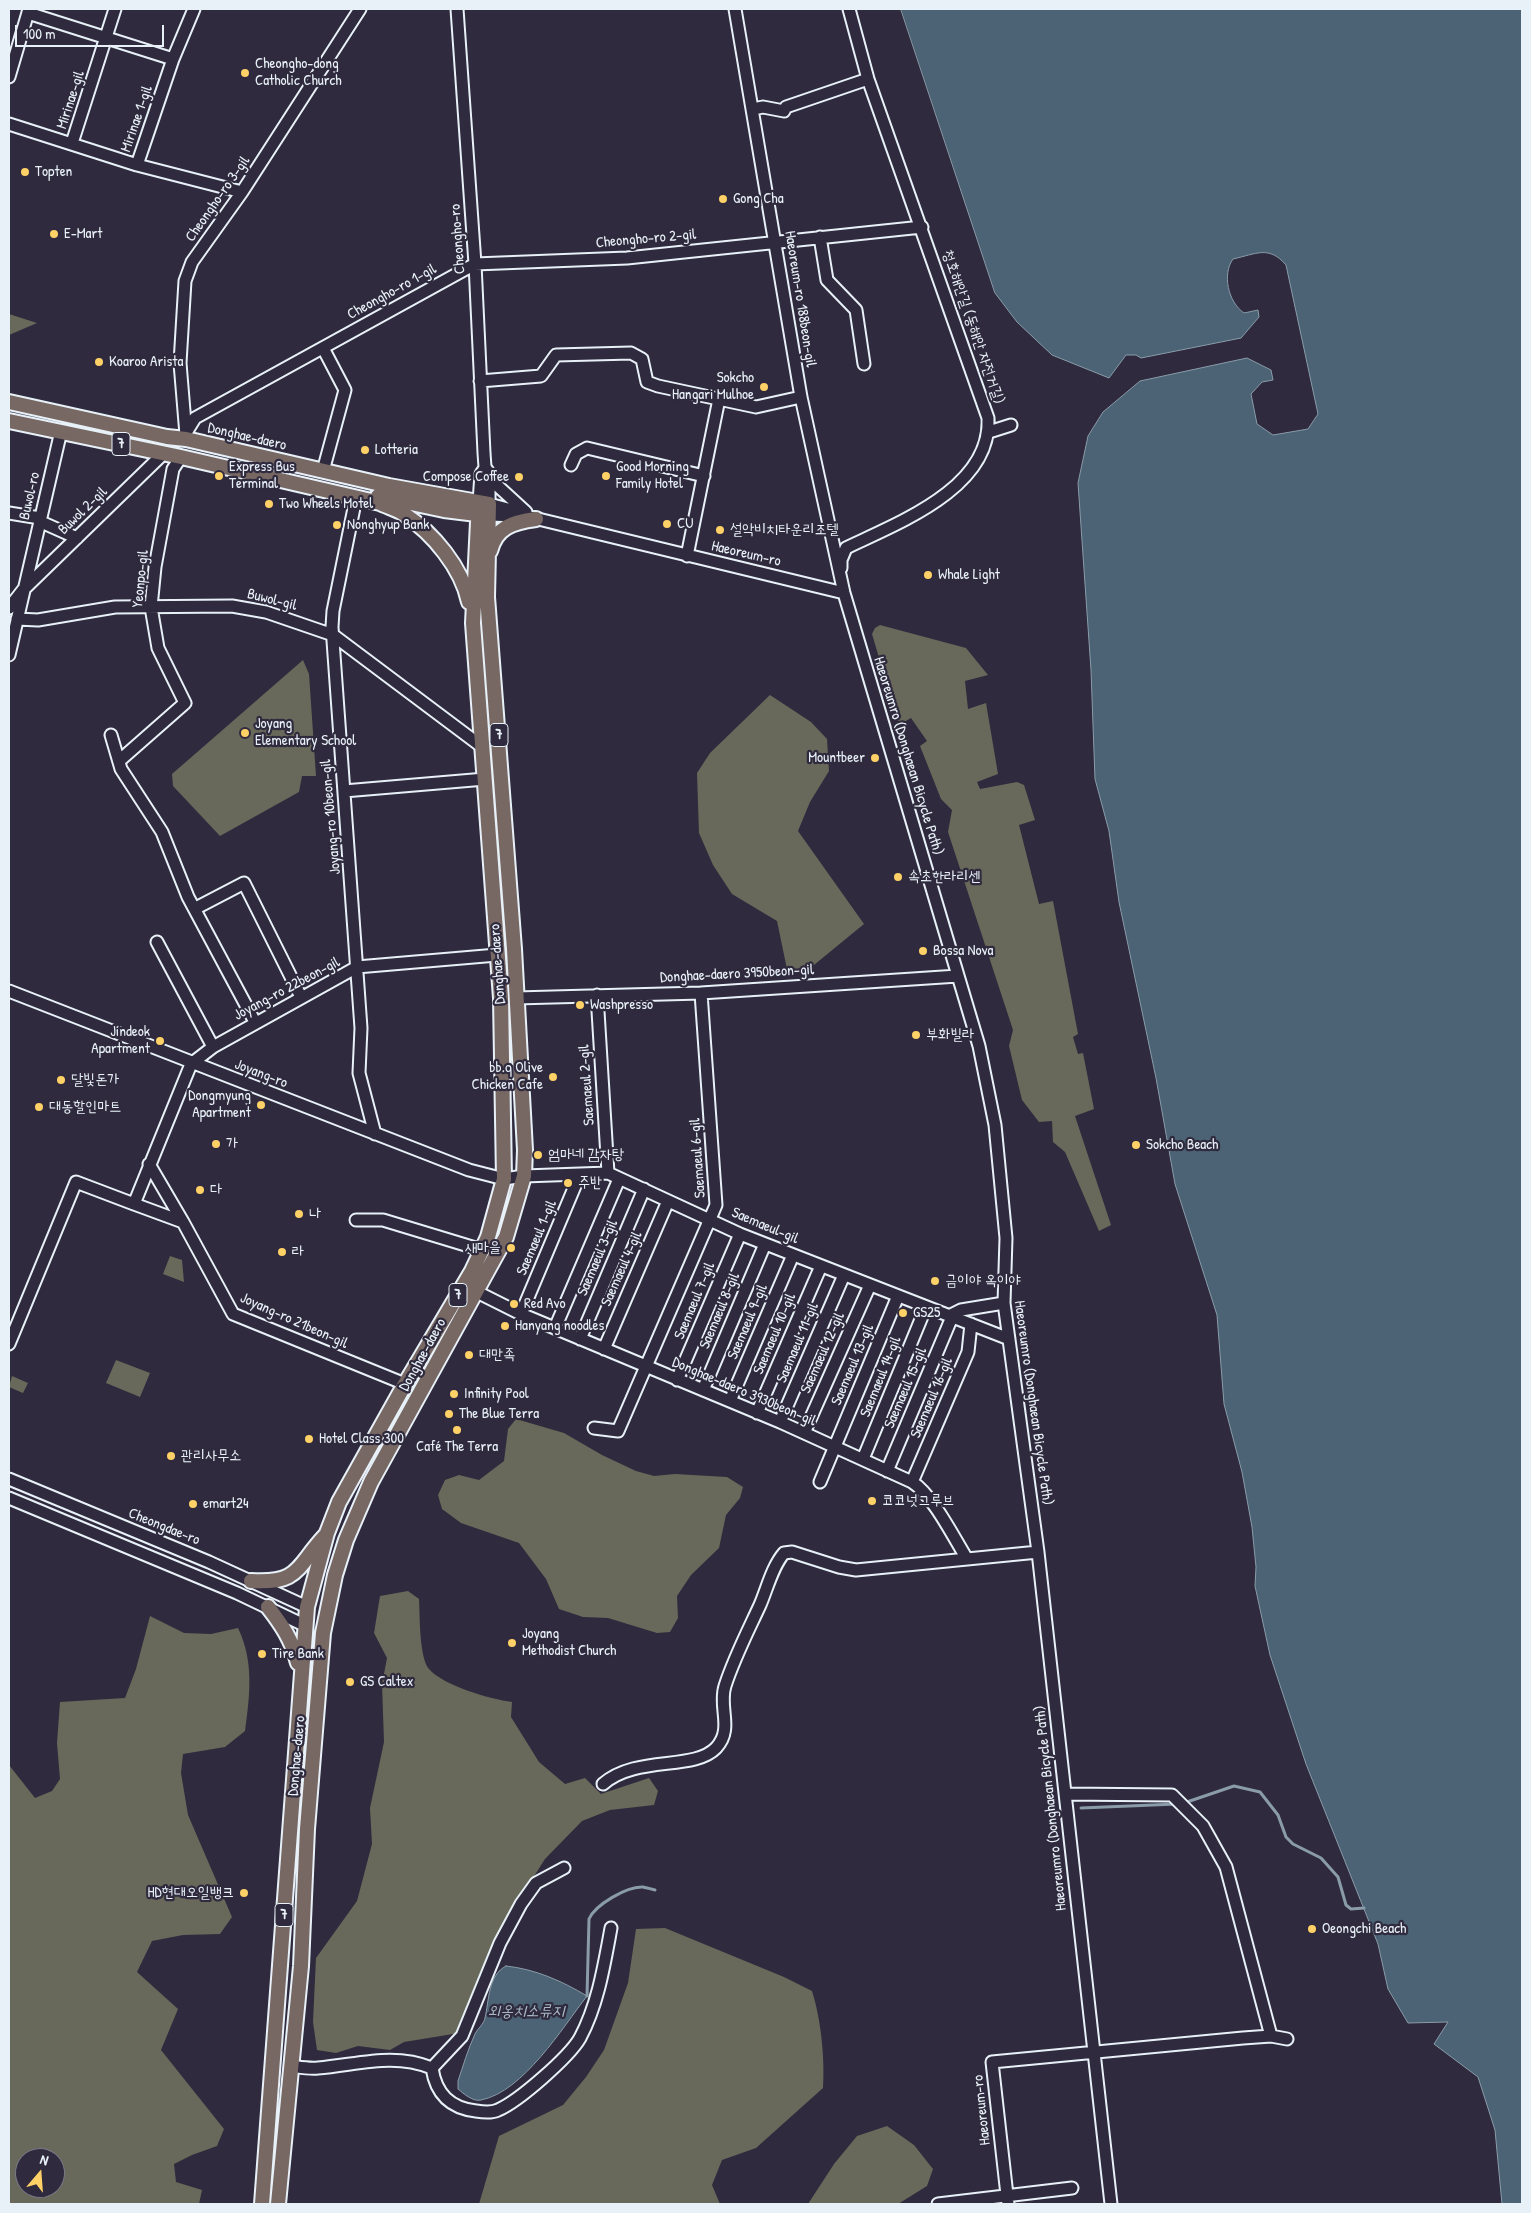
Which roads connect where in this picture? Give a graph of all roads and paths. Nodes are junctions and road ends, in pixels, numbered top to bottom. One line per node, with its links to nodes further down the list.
1 (115, 9): 8 (street, Mirinae-gil)
2 (194, 9): 9 (street, Mirinae 1-gil)
3 (360, 9): 16 (street, Cheongho-ro 3-gil)
4 (457, 9): 20 (street, Cheongho-ro)
5 (736, 9): 12 (street, Haeoreum-ro 188beon-gil)
6 (850, 9): 11 (street, 청호해안길 (동해안 자전거길))
7 (29, 11): 8 (street); 10 (street)
8 (106, 38): 9 (street); 14 (street, Mirinae-gil)
9 (173, 59): 15 (street, Mirinae 1-gil)
10 (9, 77)
11 (868, 79): 12 (street); 17 (street, 청호해안길 (동해안 자전거길))
12 (753, 109): 19 (street, Haeoreum-ro 188beon-gil)
13 (9, 124): 14 (street)
14 (72, 143): 15 (street)
15 (137, 165): 16 (street, Mirinae 1-gil)
16 (242, 192): 31 (street, Cheongho-ro 3-gil)
17 (922, 227): 18 (street, Cheongho-ro 2-gil); 30 (street, 청호해안길 (동해안 자전거길))
18 (820, 237): 19 (street, Cheongho-ro 2-gil); 22 (street)
19 (775, 242): 20 (street, Cheongho-ro 2-gil); 24 (street, Haeoreum-ro 188beon-gil)
20 (475, 264): 21 (street, Cheongho-ro 1-gil); 23 (street, Cheongho-ro)
21 (323, 348): 31 (street, Cheongho-ro 1-gil); 35 (street)
22 (864, 364)
23 (480, 381): 25 (street); 36 (street, Cheongho-ro)
24 (801, 397): 25 (street); 48 (street, Haeoreum-ro 188beon-gil)
25 (719, 399): 37 (street)
26 (9, 402): 31 (main road, Donghae-daero / 7)
27 (9, 421): 29 (main road, Donghae-daero / 7)
28 (1011, 425): 30 (street)
29 (61, 431): 32 (main road, Donghae-daero / 7); 43 (street, Buwol-ro)
30 (989, 432): 48 (street)
31 (186, 435): 33 (main road); 35 (main road, Donghae-daero / 7)
32 (164, 453): 33 (main road, Donghae-daero / 7); 44 (street, Buwol 2-gil)
33 (181, 457): 38 (main road, Donghae-daero / 7); 49 (street, Yeonpo-gil)
34 (571, 465): 37 (street)
35 (323, 471): 40 (main road, Donghae-daero / 7)
36 (487, 473): 40 (street, Cheongho-ro); 42 (street)
37 (704, 476): 45 (street)
38 (304, 486): 39 (main road, Donghae-daero / 7); 40 (main road, Donghae-daero / 7)
39 (356, 498): 52 (main road, Donghae-daero / 7); 53 (street, Joyang-ro 10beon-gil)
40 (483, 509): 42 (street, Haeoreum-ro); 46 (main road, Donghae-daero / 7); 52 (main road, Donghae-daero / 7)
41 (9, 513): 43 (street)
42 (530, 517): 45 (street, Haeoreum-ro); 46 (main road)
43 (39, 519): 44 (street); 47 (street, Buwol-ro)
44 (77, 538): 47 (street, Buwol 2-gil)
45 (687, 556): 48 (street, Haeoreum-ro)
46 (487, 564): 62 (main road, Donghae-daero / 7)
47 (23, 590): 50 (street, Buwol 2-gil); 51 (street, Buwol-ro)
48 (844, 592): 65 (street, Haeoreumro (Donghaean Bicycle Path))
49 (151, 607): 51 (street, Buwol-gil); 53 (street, Buwol-gil); 57 (street, Yeonpo-gil)
50 (9, 608)
51 (17, 619): 54 (street, Buwol-ro)
52 (473, 623): 56 (main road, Donghae-daero / 7)
53 (333, 635): 56 (street, Buwol-gil); 59 (street, Joyang-ro 10beon-gil)
54 (9, 655)
55 (111, 735): 57 (street)
56 (481, 746): 58 (main road, Donghae-daero / 7)
57 (119, 761): 60 (street)
58 (485, 779): 59 (street); 63 (main road, Donghae-daero / 7)
59 (344, 791): 64 (street, Joyang-ro 10beon-gil)
60 (196, 908): 69 (street); 71 (street)
61 (157, 942): 72 (street)
62 (514, 954): 63 (main road); 70 (main road, Donghae-daero / 7)
63 (497, 955): 64 (street, Joyang-ro 22beon-gil); 79 (main road, Donghae-daero / 7)
64 (357, 967): 69 (street, Joyang-ro 22beon-gil); 74 (street, Joyang-ro 10beon-gil)
65 (958, 976): 67 (street, Donghae-daero 3950beon-gil); 96 (street, Haeoreumro (Donghaean Bicycle Path))
66 (9, 991): 73 (street, Joyang-ro)
67 (701, 993): 68 (street, Donghae-daero 3950beon-gil); 84 (street, Saemaeul 6-gil)
68 (597, 995): 70 (street, Donghae-daero 3950beon-gil); 76 (street, Saemaeul 2-gil)
69 (301, 997): 71 (street, Joyang-ro 22beon-gil)
70 (516, 998): 78 (main road, Donghae-daero / 7)
71 (255, 1022): 72 (street, Joyang-ro 22beon-gil)
72 (213, 1047): 73 (street, Joyang-ro 22beon-gil)
73 (191, 1064): 74 (street, Joyang-ro); 75 (street)
74 (375, 1134): 79 (street, Joyang-ro)
75 (149, 1164): 83 (street); 86 (street, Joyang-ro 21beon-gil)
76 (608, 1173): 77 (street); 80 (street, Saemaeul-gil)
77 (580, 1174): 78 (street); 98 (street, Saemaeul 1-gil)
78 (524, 1176): 79 (street); 94 (main road, Donghae-daero / 7)
79 (504, 1179): 89 (main road, Donghae-daero / 7)
80 (619, 1179): 81 (street, Saemaeul-gil); 101 (street)
81 (644, 1189): 82 (street, Saemaeul-gil); 102 (street, Saemaeul 3-gil)
82 (668, 1201): 84 (street, Saemaeul-gil); 105 (street, Saemaeul 4-gil)
83 (134, 1204): 86 (street); 104 (street)
84 (711, 1219): 87 (street, Saemaeul-gil); 106 (street, Saemaeul 6-gil)
85 (356, 1220): 89 (street)
86 (183, 1222): 108 (street, Joyang-ro 21beon-gil)
87 (740, 1234): 88 (street, Saemaeul-gil); 107 (street, Saemaeul 7-gil)
88 (765, 1244): 90 (street, Saemaeul-gil); 109 (street, Saemaeul 8-gil)
89 (482, 1250): 108 (main road, Donghae-daero / 7)
90 (793, 1255): 91 (street, Saemaeul-gil); 110 (street, Saemaeul 9-gil)
91 (820, 1266): 92 (street, Saemaeul-gil); 111 (street, Saemaeul 10-gil)
92 (844, 1275): 93 (street, Saemaeul-gil); 112 (street, Saemaeul 11-gil)
93 (870, 1285): 95 (street, Saemaeul-gil); 114 (street, Saemaeul 12-gil)
94 (477, 1292): 98 (street, Donghae-daero 3930beon-gil); 130 (main road, Donghae-daero / 7)
95 (898, 1296): 97 (street, Saemaeul-gil); 115 (street, Saemaeul 13-gil)
96 (1004, 1303): 99 (street); 103 (street, Haeoreumro (Donghaean Bicycle Path))
97 (926, 1307): 99 (street, Saemaeul-gil); 116 (street, Saemaeul 14-gil)
98 (521, 1314): 101 (street, Donghae-daero 3930beon-gil)
99 (950, 1316): 100 (street, Saemaeul-gil); 117 (street, Saemaeul 15-gil)
100 (971, 1324): 103 (street, Saemaeul-gil); 120 (street, Saemaeul 16-gil)
101 (555, 1328): 102 (street, Donghae-daero 3930beon-gil)
102 (580, 1339): 105 (street, Donghae-daero 3930beon-gil)
103 (1009, 1339): 124 (street, Haeoreumro (Donghaean Bicycle Path))
104 (9, 1344)
105 (604, 1348): 106 (street, Donghae-daero 3930beon-gil)
106 (646, 1368): 107 (street, Donghae-daero 3930beon-gil); 113 (street, Saemaeul 6-gil)
107 (677, 1380): 109 (street, Donghae-daero 3930beon-gil)
108 (405, 1384): 122 (main road, Donghae-daero / 7)
109 (703, 1390): 110 (street, Donghae-daero 3930beon-gil)
110 (730, 1401): 111 (street, Donghae-daero 3930beon-gil)
111 (757, 1413): 112 (street, Donghae-daero 3930beon-gil)
112 (780, 1422): 114 (street, Donghae-daero 3930beon-gil)
113 (594, 1428)
114 (804, 1433): 115 (street, Donghae-daero 3930beon-gil)
115 (835, 1446): 116 (street, Donghae-daero 3930beon-gil); 119 (street, Saemaeul 13-gil)
116 (863, 1459): 117 (street, Donghae-daero 3930beon-gil)
117 (887, 1470): 120 (street, Donghae-daero 3930beon-gil)
118 (9, 1479): 123 (street, Cheongdae-ro)
119 (820, 1482)
120 (912, 1482): 125 (street, Donghae-daero 3930beon-gil)
121 (9, 1498): 126 (street)
122 (327, 1533): 127 (main road); 129 (main road, Donghae-daero / 7)
123 (167, 1544): 126 (street); 127 (street, Cheongdae-ro)
124 (1038, 1552): 125 (street); 135 (street, Haeoreumro (Donghaean Bicycle Path))
125 (967, 1559): 134 (street)
126 (162, 1562): 128 (street)
127 (251, 1581): 129 (street, Cheongdae-ro)
128 (268, 1607): 131 (street); 133 (main road)
129 (307, 1607): 130 (main road); 131 (main road, Donghae-daero / 7)
130 (326, 1616): 132 (main road, Donghae-daero / 7)
131 (304, 1625): 132 (main road); 133 (main road, Donghae-daero / 7)
132 (323, 1633): 141 (main road, Donghae-daero / 7)
133 (301, 1673): 145 (main road, Donghae-daero / 7)
134 (602, 1784)
135 (1066, 1794): 138 (street); 140 (street, Haeoreumro (Donghaean Bicycle Path))
136 (564, 1868): 142 (street)
137 (611, 1928): 142 (street)
138 (1271, 2036): 139 (street); 140 (street)
139 (1287, 2039)
140 (1093, 2052): 144 (street, Haeoreum-ro); 148 (street, Haeoreumro (Donghaean Bicycle Path))
141 (291, 2066): 142 (street); 146 (main road, Donghae-daero / 7)
142 (432, 2068)
143 (1072, 2188): 144 (street)
144 (1007, 2200): 147 (street)
145 (262, 2204)
146 (278, 2204)
147 (938, 2204)
148 (1110, 2204)

